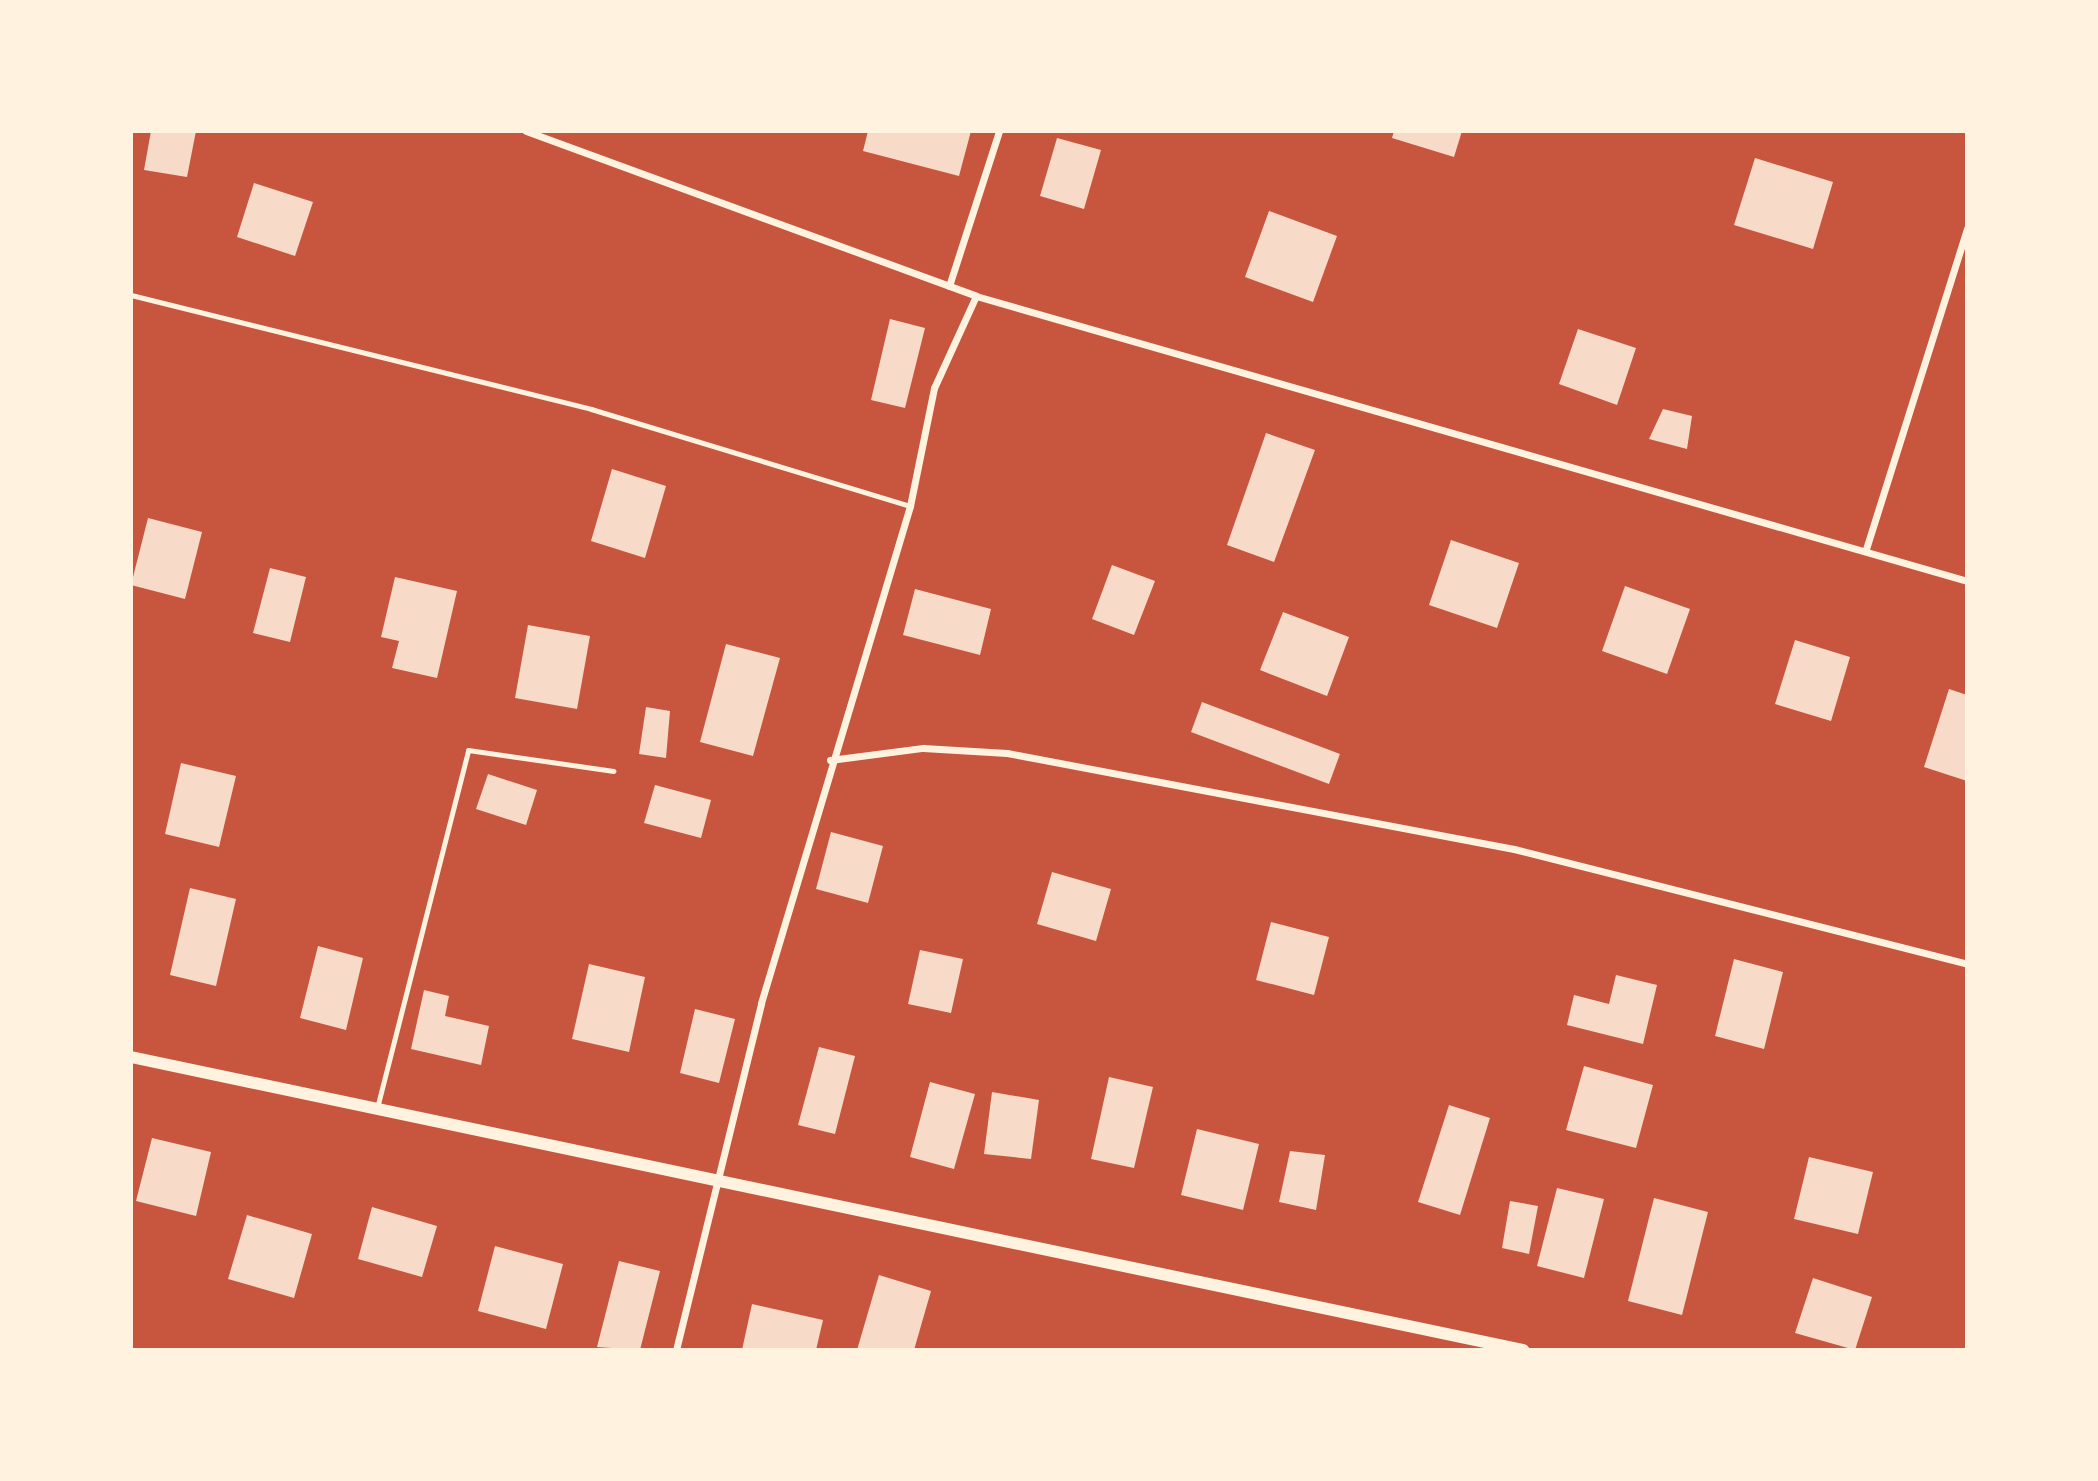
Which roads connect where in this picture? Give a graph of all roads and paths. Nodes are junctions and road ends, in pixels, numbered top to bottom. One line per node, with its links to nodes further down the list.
1 (526, 131): 4 (street)
2 (999, 131): 4 (street)
3 (1967, 228): 8 (street)
4 (949, 286): 6 (street)
5 (131, 295): 7 (lane)
6 (976, 296): 7 (street); 8 (street)
7 (910, 506): 10 (street)
8 (1866, 549): 9 (street)
9 (1967, 581)
10 (830, 760): 12 (street); 15 (street)
11 (613, 771): 14 (lane)
12 (1967, 964)
13 (131, 1057): 14 (street)
14 (377, 1108): 15 (street)
15 (720, 1179): 16 (street); 17 (street)
16 (676, 1350)
17 (1523, 1350)

